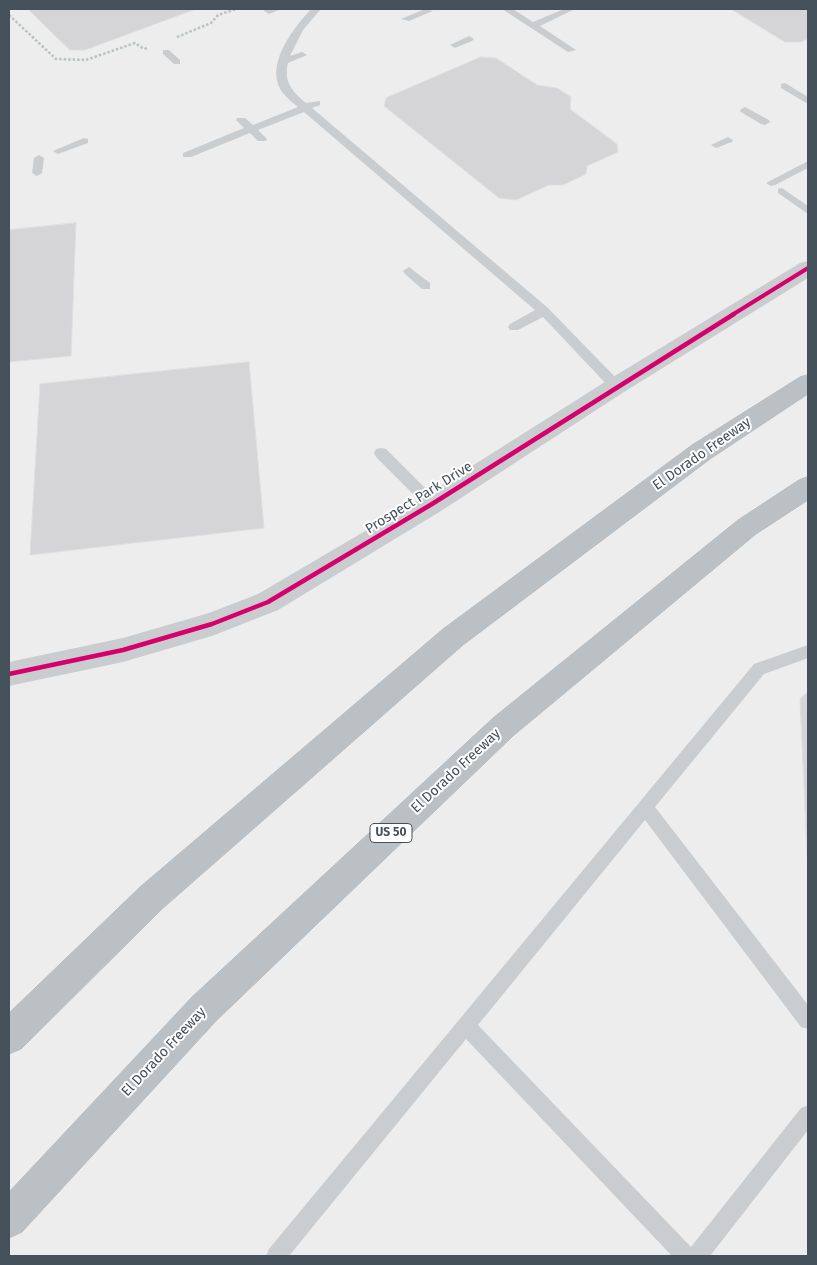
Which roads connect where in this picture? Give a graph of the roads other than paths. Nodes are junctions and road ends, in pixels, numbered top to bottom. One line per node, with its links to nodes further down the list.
1 (316, 9): 12 (lane)
2 (507, 9): 6 (lane)
3 (571, 9): 6 (lane)
4 (428, 11): 5 (lane)
5 (406, 19)
6 (533, 25): 9 (lane)
7 (469, 39): 8 (lane)
8 (455, 45)
9 (571, 50)
10 (166, 52): 13 (lane)
11 (302, 55): 12 (lane)
12 (284, 61): 17 (lane)
13 (177, 62)
14 (785, 86): 15 (lane)
15 (808, 100)
16 (316, 103): 17 (lane)
17 (304, 108): 21 (lane); 37 (lane)
18 (745, 110): 20 (lane)
19 (241, 120): 21 (lane)
20 (764, 122)
21 (251, 129): 22 (lane); 27 (lane)
22 (262, 139)
23 (728, 140): 25 (lane)
24 (84, 141): 26 (lane)
25 (716, 145)
26 (58, 151)
27 (187, 155)
28 (39, 158): 30 (lane)
29 (808, 164): 31 (lane)
30 (37, 173)
31 (771, 183)
32 (782, 191): 33 (lane)
33 (808, 211)
34 (808, 268): 40 (street, Prospect Park Drive)
35 (410, 271): 36 (lane)
36 (426, 286)
37 (544, 311): 38 (lane); 40 (lane)
38 (514, 327)
39 (808, 383): 49 (highway, El Dorado Freeway)
40 (616, 386): 43 (street, Prospect Park Drive)
41 (381, 453): 43 (lane)
42 (808, 487): 51 (highway, El Dorado Freeway / US 50)
43 (432, 504): 45 (street, Prospect Park Drive)
44 (808, 651): 46 (lane)
45 (9, 674)
46 (645, 807): 47 (lane); 48 (lane)
47 (808, 1020)
48 (466, 1026): 52 (lane); 53 (lane)
49 (9, 1037)
50 (808, 1115): 54 (lane)
51 (9, 1219)
52 (276, 1256)
53 (686, 1256)
54 (696, 1256)

